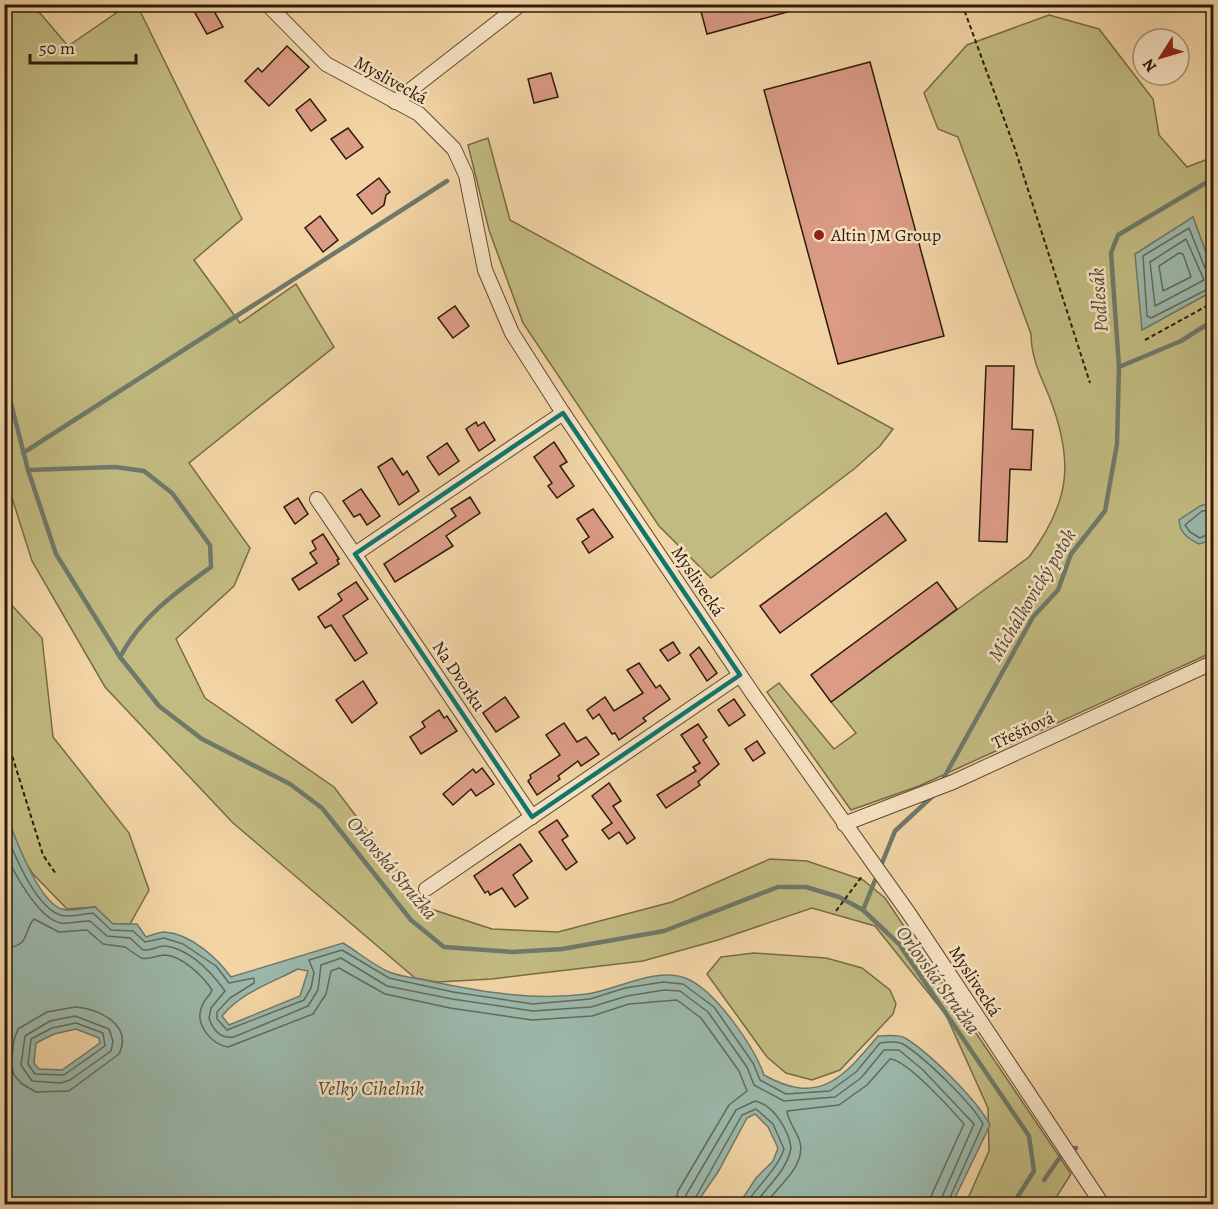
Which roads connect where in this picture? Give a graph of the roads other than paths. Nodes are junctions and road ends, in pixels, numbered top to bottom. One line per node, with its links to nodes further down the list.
1 (267, 4): 3 (street, Myslivecká)
2 (521, 4): 3 (street)
3 (395, 102): 4 (street, Myslivecká)
4 (563, 413): 6 (street); 8 (street, Myslivecká)
5 (317, 499): 6 (street, Na Dvorku)
6 (355, 554): 9 (street, Na Dvorku)
7 (1214, 662): 10 (street, Třešňová)
8 (740, 675): 9 (street); 10 (street, Myslivecká)
9 (532, 817): 11 (street)
10 (844, 824): 12 (street, Myslivecká)
11 (426, 889)
12 (1102, 1204)

